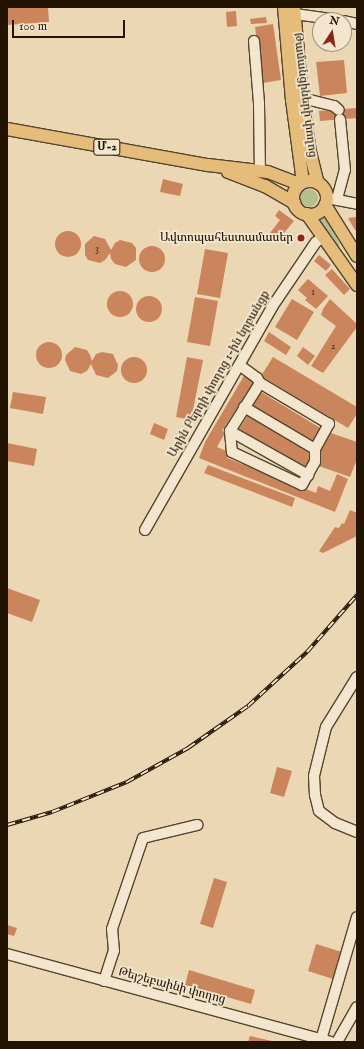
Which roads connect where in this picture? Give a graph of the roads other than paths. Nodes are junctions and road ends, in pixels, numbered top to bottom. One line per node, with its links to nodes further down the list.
1 (284, 7): 9 (main road, Թամանցիների փողոց)
2 (294, 11): 3 (street); 5 (main road, Թամանցիների փողոց)
3 (312, 15)
4 (254, 41): 8 (street)
5 (302, 98): 10 (main road, Թամանցիների փողոց); 11 (street)
6 (7, 129): 7 (main road, Մ-2)
7 (208, 164): 8 (main road, Մ-2); 12 (main road, Մ-2)
8 (260, 171): 9 (main road, Մ-2)
9 (301, 183): 10 (main road, Մ-2); 12 (main road, Թամանցիների փողոց)
10 (318, 183): 11 (main road, Թամանցիների փողոց)
11 (330, 201): 13 (street); 14 (main road); 16 (main road, Թամանցիների փողոց)
12 (294, 203): 14 (main road, Մ-2)
13 (357, 204)
14 (307, 214): 15 (main road)
15 (323, 238): 17 (main road); 18 (street, Արին Բերդի փողոց 1-ին նրբանցք)
16 (357, 256)
17 (357, 285)
18 (239, 365): 19 (street); 24 (street, Արին Բերդի փողոց 1-ին նրբանցք)
19 (260, 383): 20 (street); 22 (street)
20 (244, 407): 21 (street); 22 (street)
21 (230, 431): 23 (street); 23 (street)
22 (315, 449): 23 (street)
23 (308, 475)
24 (145, 530)
25 (357, 677): 27 (street)
26 (198, 825): 30 (street)
27 (357, 832)
28 (357, 917): 32 (street)
29 (7, 954): 30 (street, Թեյշեբաինի փողոց)
30 (104, 981): 32 (street, Թեյշեբաինի փողոց)
31 (357, 1007): 33 (street)
32 (325, 1041)
33 (337, 1042)

